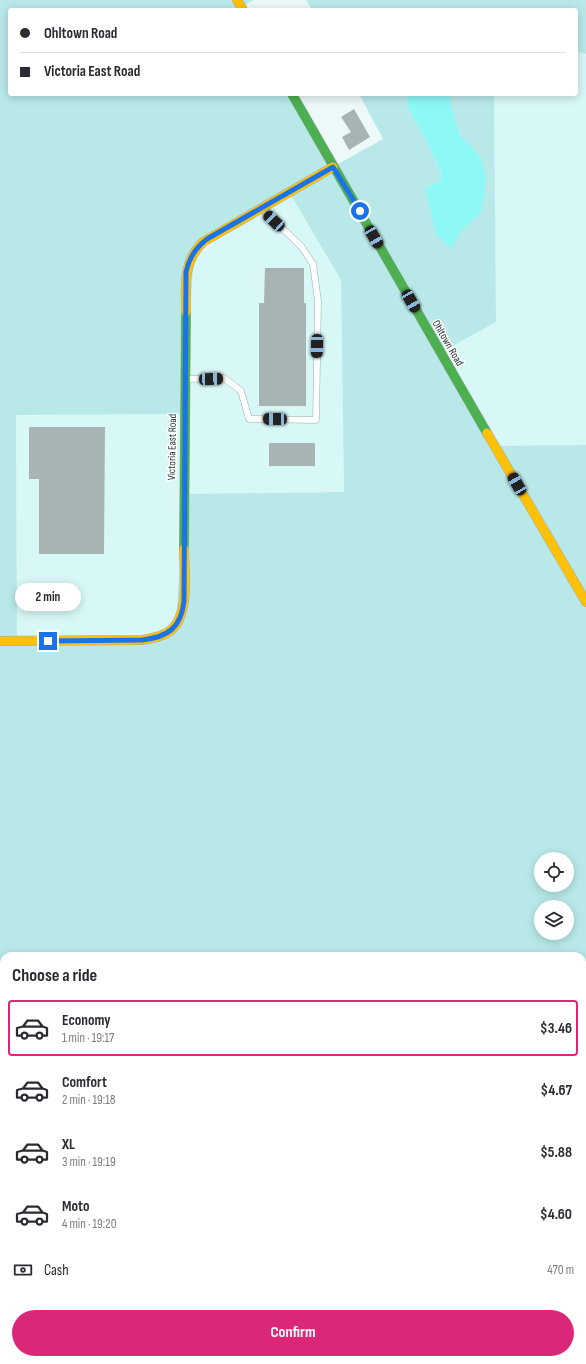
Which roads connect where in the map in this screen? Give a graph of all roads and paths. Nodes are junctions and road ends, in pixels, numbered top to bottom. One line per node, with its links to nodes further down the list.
1 (293, 96): 2 (street, Ohltown Road)
2 (333, 167): 3 (street, Victoria East Road); 5 (street, Ohltown Road)
3 (262, 207): 4 (street, Victoria East Road); 4 (lane)
4 (185, 379): 6 (street, Victoria East Road)
5 (586, 602)
6 (0, 641)

